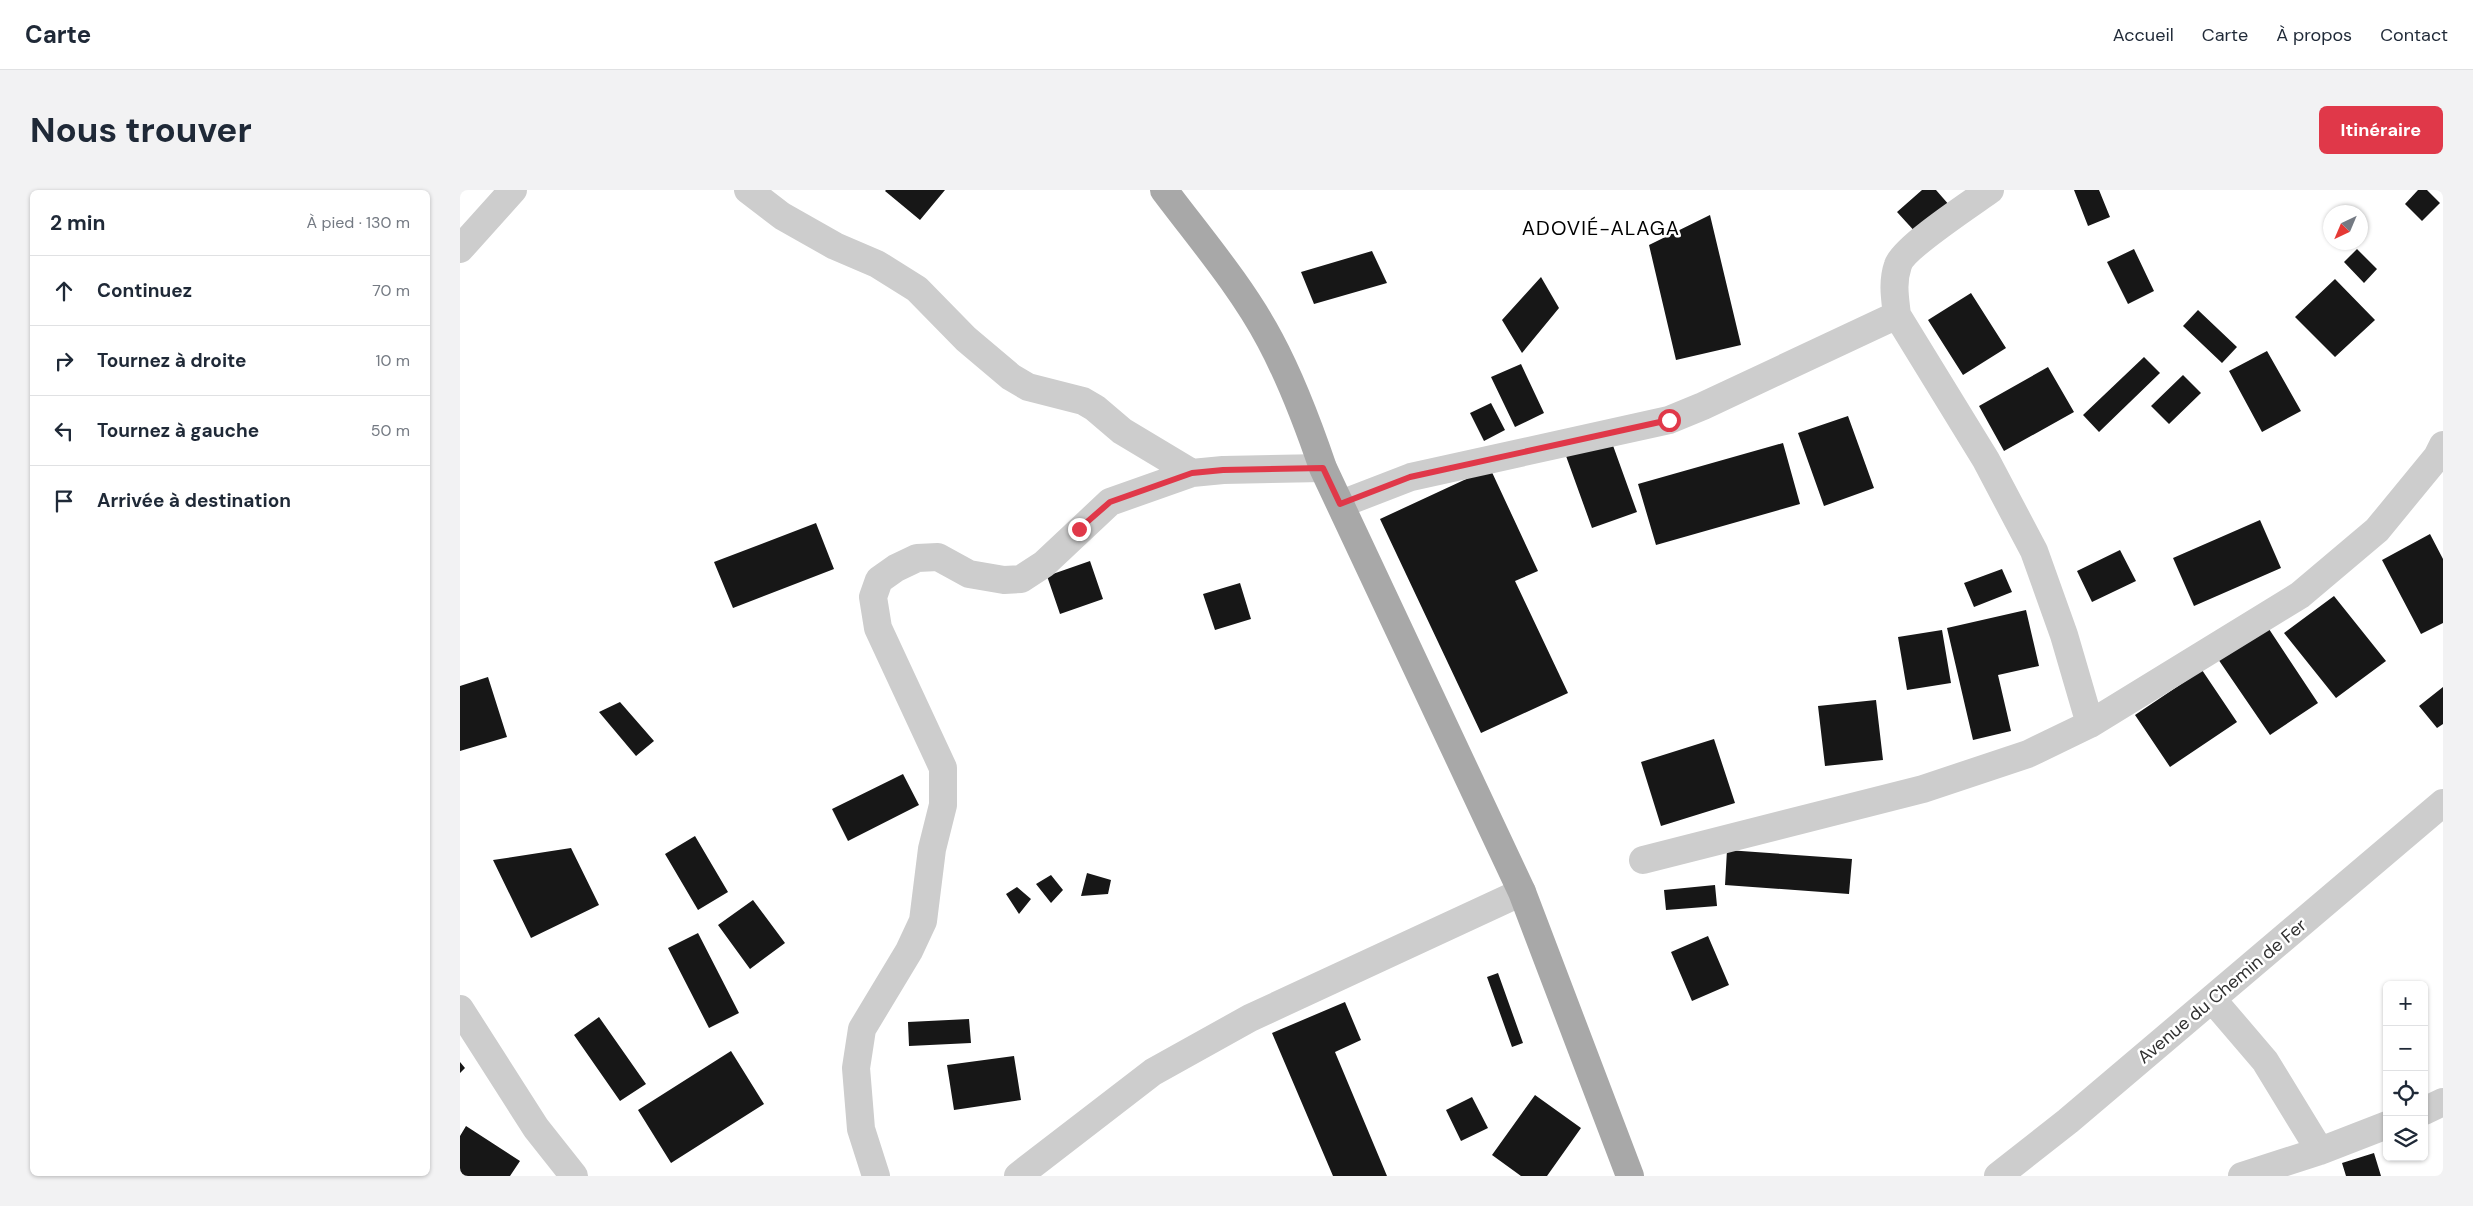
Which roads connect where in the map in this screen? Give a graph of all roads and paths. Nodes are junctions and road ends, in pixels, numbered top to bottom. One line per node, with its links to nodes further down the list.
1 (514, 190): 5 (street)
2 (748, 190): 9 (street)
3 (1164, 190): 8 (main road)
4 (1990, 190): 6 (street)
5 (460, 249)
6 (1896, 315): 10 (street); 11 (street)
7 (2443, 445): 11 (street)
8 (1323, 468): 9 (street); 10 (main road)
9 (1192, 473): 22 (street)
10 (1340, 504): 14 (main road)
11 (2090, 724): 13 (street)
12 (2443, 803): 15 (street, Avenue du Chemin de Fer)
13 (1643, 860)
14 (1522, 892): 23 (street); 24 (main road)
15 (2212, 998): 20 (street); 25 (street, Avenue du Chemin de Fer)
16 (460, 1009): 21 (street)
17 (2443, 1102): 18 (street)
18 (2428, 1108)
19 (2383, 1127): 20 (street)
20 (2320, 1151): 26 (street)
21 (574, 1176)
22 (876, 1176)
23 (1018, 1176)
24 (1630, 1176)
25 (1998, 1176)
26 (2242, 1176)

